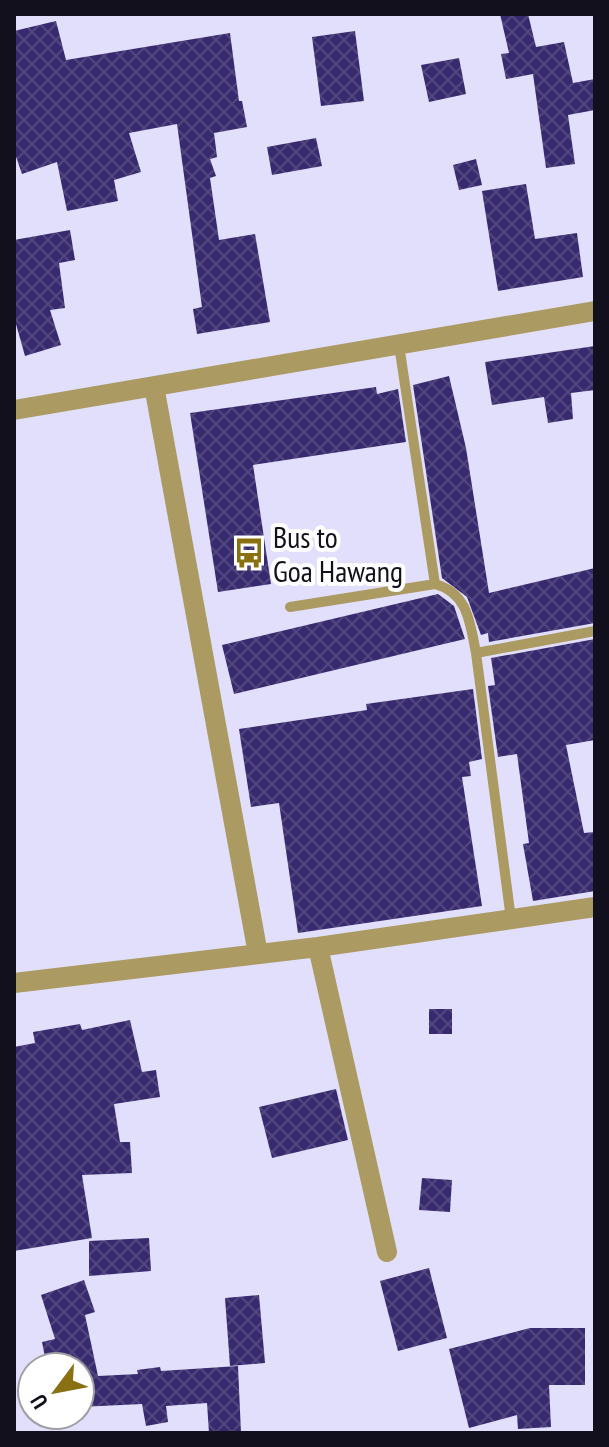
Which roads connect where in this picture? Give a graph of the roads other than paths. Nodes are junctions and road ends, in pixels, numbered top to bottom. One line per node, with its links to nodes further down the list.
1 (595, 311): 2 (street)
2 (399, 345): 3 (street); 5 (lane)
3 (154, 386): 4 (street); 12 (street)
4 (14, 410)
5 (435, 584): 6 (lane); 8 (lane)
6 (290, 607)
7 (595, 631): 8 (lane)
8 (476, 653): 10 (lane)
9 (595, 907): 10 (street)
10 (511, 919): 11 (street)
11 (318, 947): 12 (street); 14 (street)
12 (258, 954): 13 (street)
13 (14, 983)
14 (387, 1252)

